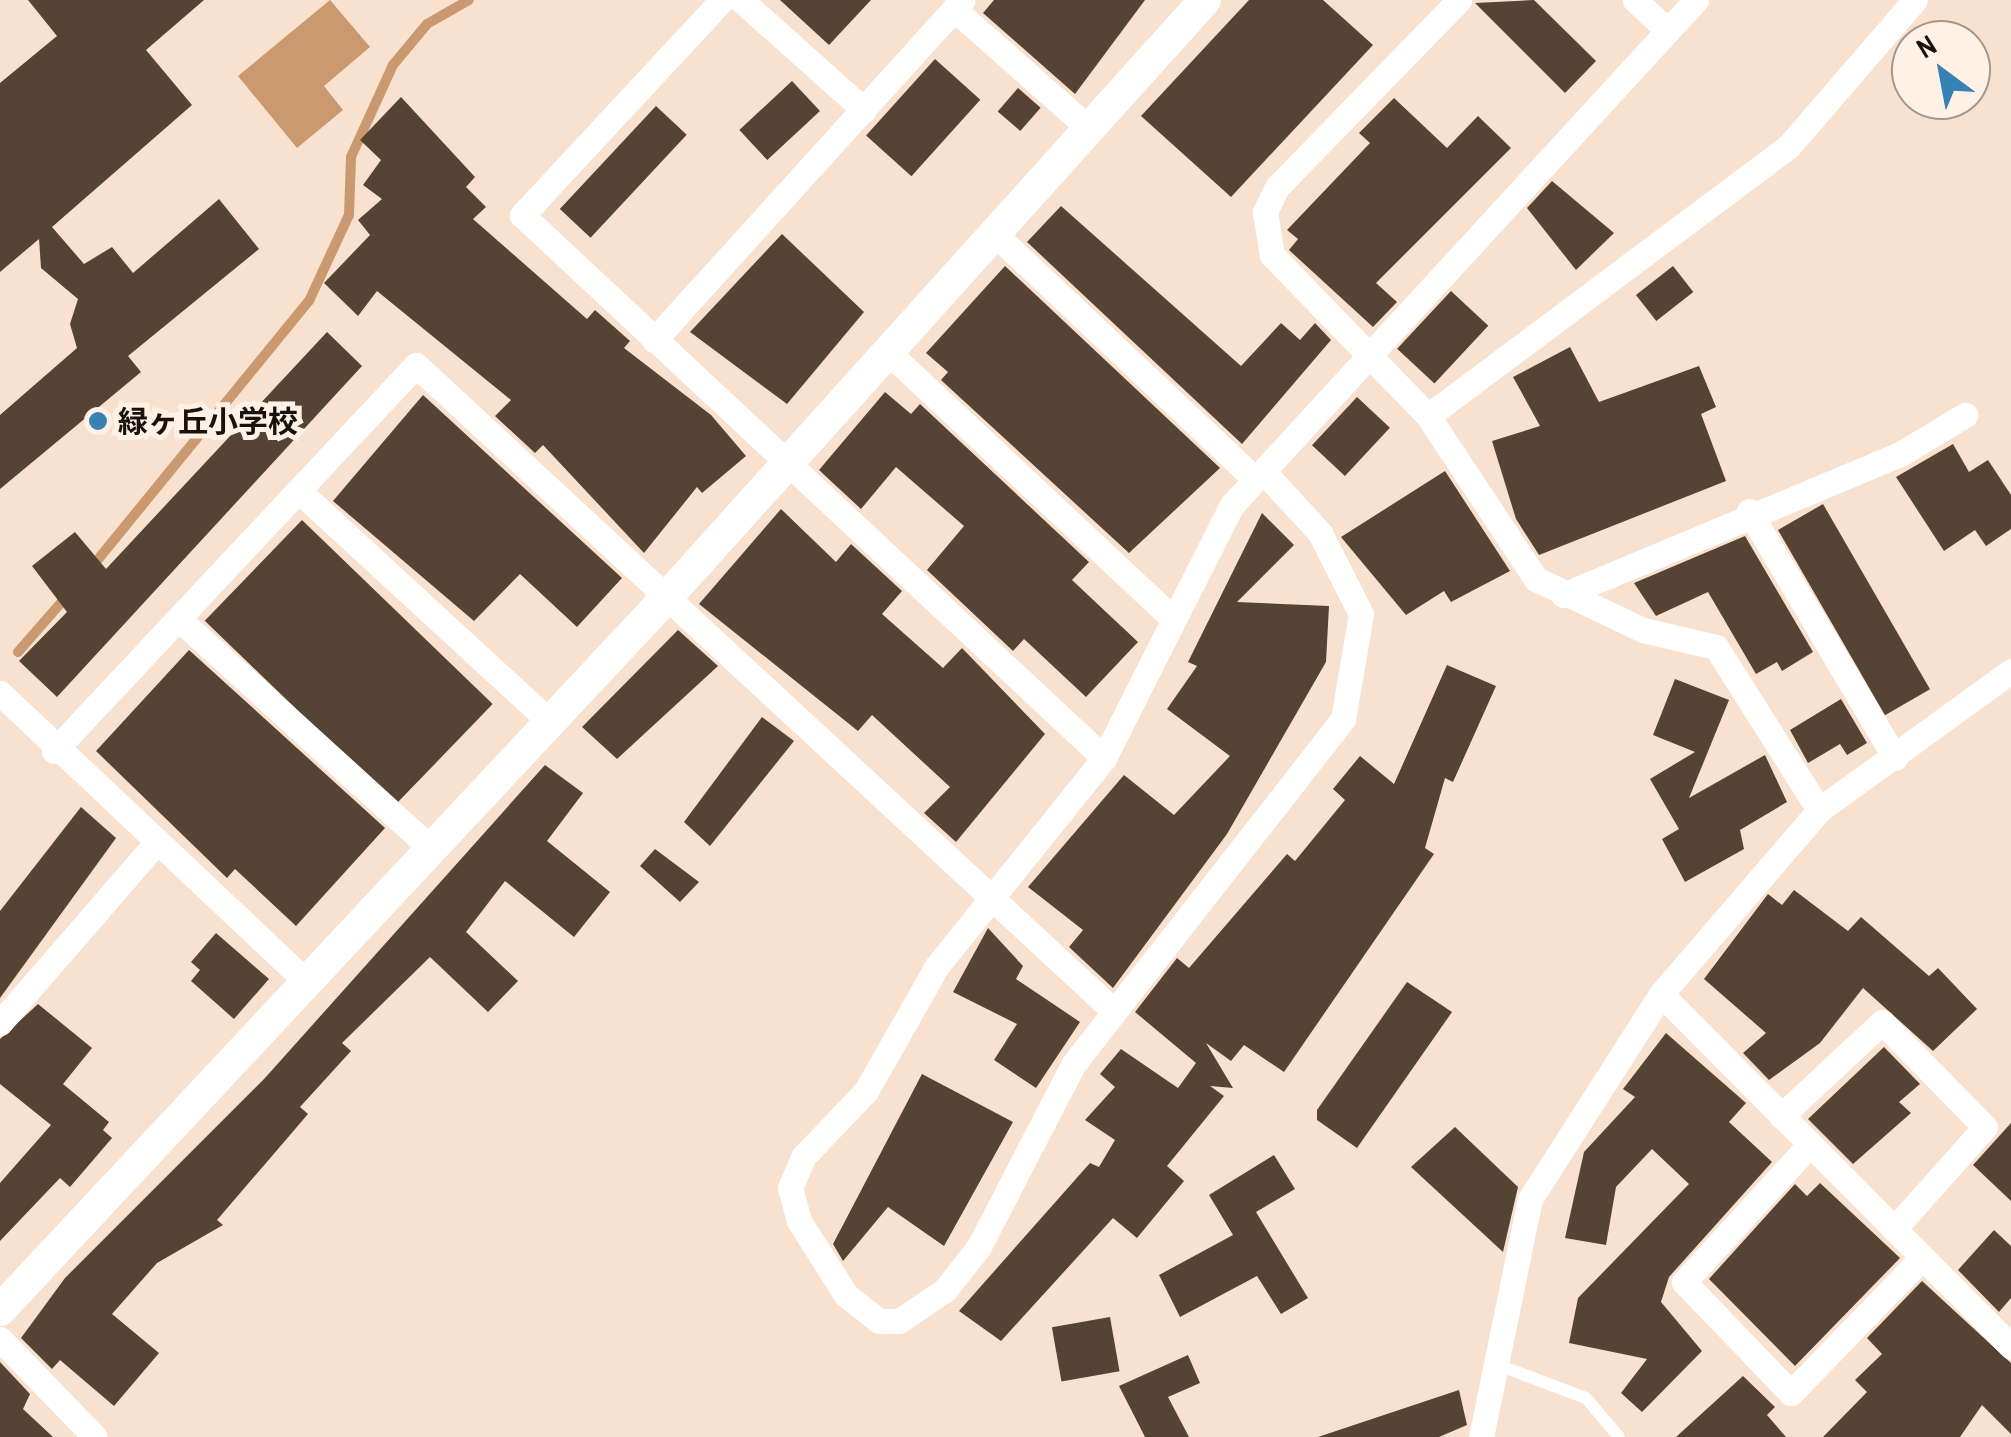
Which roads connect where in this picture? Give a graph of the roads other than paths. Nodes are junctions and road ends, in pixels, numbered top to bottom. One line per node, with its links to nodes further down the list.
1 (722, 0): 13 (street)
2 (742, 0): 10 (street)
3 (1205, 0): 11 (street)
4 (1635, 0): 9 (street)
5 (1696, 0): 9 (street)
6 (1915, 0): 17 (street)
7 (958, 4): 10 (street); 11 (street)
8 (1445, 5): 15 (street)
9 (1668, 31): 15 (street)
10 (864, 110): 13 (street)
11 (1092, 130): 12 (street)
12 (997, 236): 14 (street); 19 (street)
13 (654, 340): 18 (street)
14 (888, 352): 18 (street); 24 (street)
15 (1369, 354): 17 (street); 19 (street)
16 (1964, 415): 21 (street)
17 (1428, 416): 22 (street)
18 (788, 459): 23 (street); 30 (street)
19 (1260, 476): 24 (street); 38 (street)
20 (300, 492): 23 (street); 25 (street); 28 (street)
21 (1749, 511): 22 (street); 31 (street)
22 (1563, 595): 32 (street)
23 (668, 596): 28 (street); 35 (street)
24 (1172, 618): 30 (street)
25 (180, 620): 29 (street); 34 (street)
26 (2011, 671): 31 (street)
27 (0, 694): 29 (street)
28 (548, 720): 34 (street)
29 (54, 750): 33 (street)
30 (1104, 758): 35 (street)
31 (1895, 758): 32 (street)
32 (1818, 810): 37 (street)
33 (156, 843): 36 (street); 39 (street)
34 (431, 848): 36 (street)
35 (987, 899): 38 (street); 38 (street)
36 (308, 983): 44 (street)
37 (1660, 994): 40 (street); 47 (street)
38 (1116, 1012)
39 (0, 1024)
40 (1781, 1116): 41 (street); 42 (street)
41 (1810, 1144): 42 (street); 43 (street)
42 (1894, 1229): 43 (street)
43 (1922, 1258): 46 (street)
44 (0, 1310)
45 (0, 1339): 48 (street)
46 (2011, 1347)
47 (1498, 1365): 49 (street); 50 (lane)
48 (95, 1437)
49 (1481, 1437)
50 (1618, 1437)

